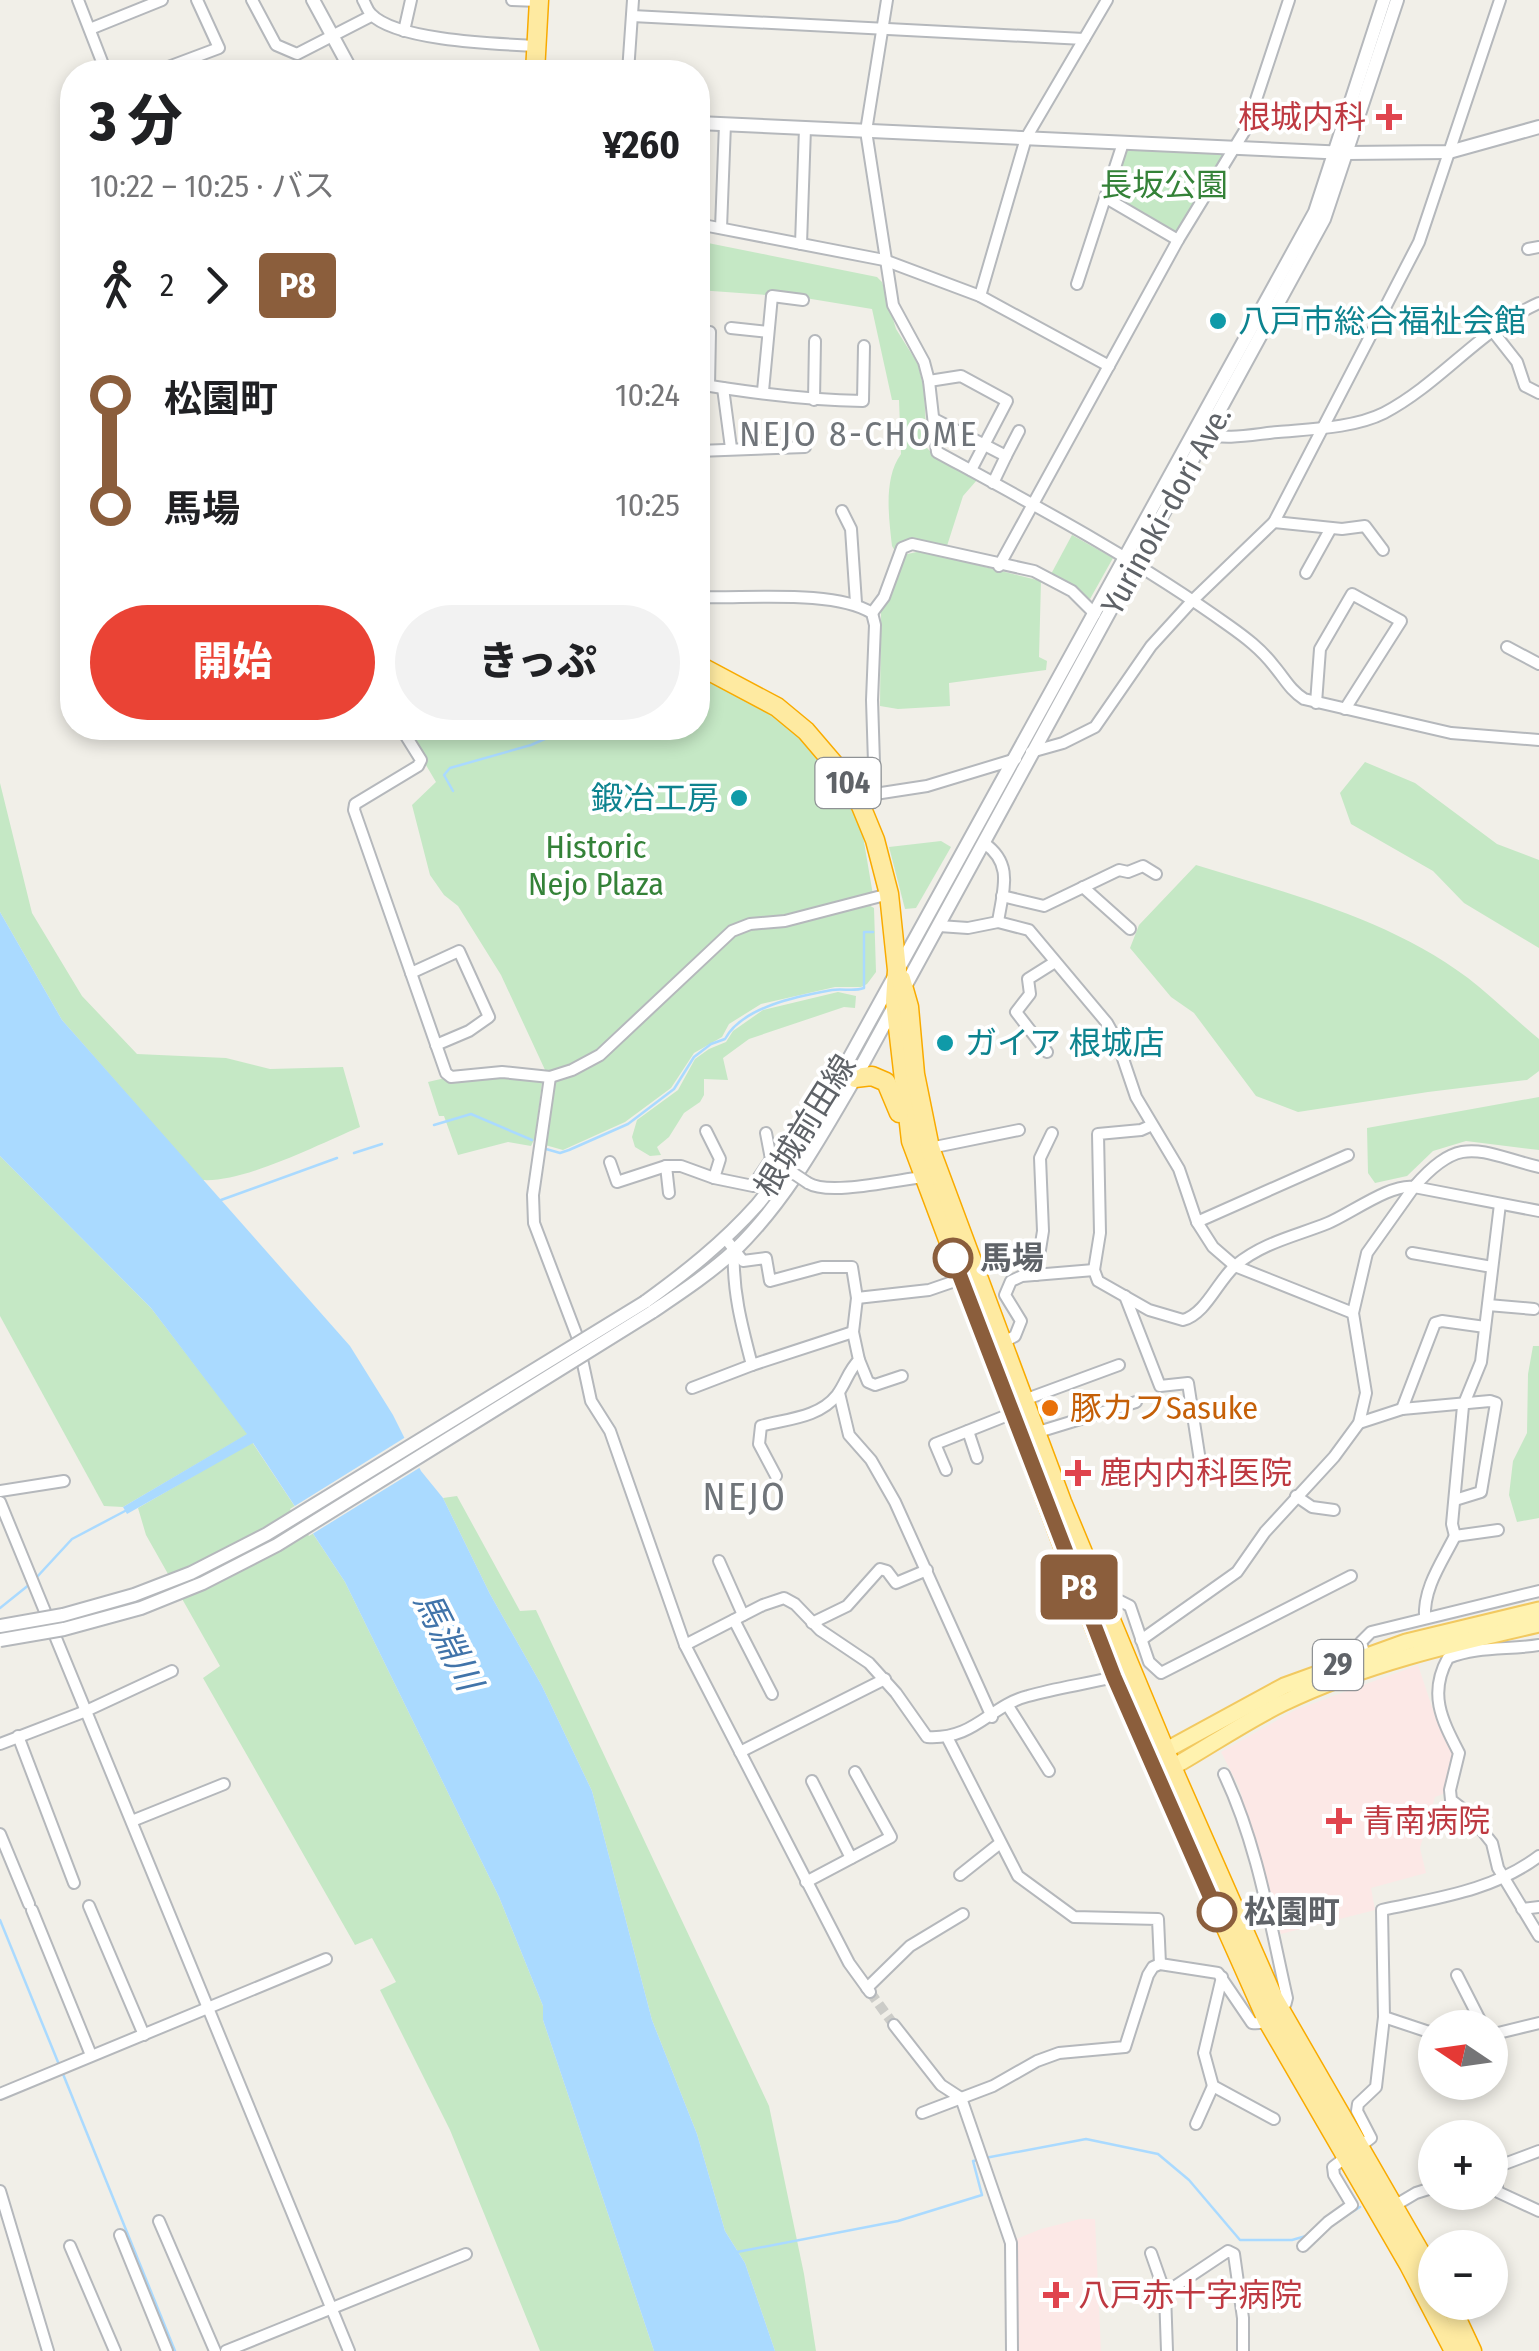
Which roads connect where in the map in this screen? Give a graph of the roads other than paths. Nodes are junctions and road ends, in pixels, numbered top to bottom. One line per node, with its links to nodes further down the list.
1 (78, 0): 19 (street)
2 (162, 0): 19 (street)
3 (197, 0): 26 (street)
4 (252, 0): 22 (street)
5 (313, 0): 22 (street)
6 (363, 0): 17 (street)
7 (411, 0): 20 (street)
8 (512, 0): 16 (street)
9 (633, 0): 18 (street)
10 (887, 0): 21 (street)
11 (1107, 0): 23 (street)
12 (1289, 0): 37 (street)
13 (1384, 0): 38 (street, Yurinoki-dori Ave.)
14 (1397, 0): 38 (street, Yurinoki-dori Ave.)
15 (1500, 0): 39 (street)
16 (539, 1): 24 (highway)
17 (372, 16): 20 (street); 22 (street)
18 (632, 16): 21 (street); 29 (street)
19 (90, 30): 25 (street)
20 (404, 30): 24 (street)
21 (882, 30): 23 (street); 34 (street)
22 (332, 36): 27 (street)
23 (1084, 39): 35 (street)
24 (536, 46): 28 (highway)
25 (101, 60)
26 (186, 60)
27 (345, 60)
28 (535, 60)
29 (629, 60)
30 (710, 123): 31 (street)
31 (725, 124): 33 (street); 42 (street)
32 (1539, 127): 39 (street)
33 (806, 128): 34 (street); 44 (street)
34 (866, 131): 35 (street); 45 (street)
35 (1026, 138): 36 (street); 47 (street)
36 (1123, 143): 37 (street); 40 (street)
37 (1235, 148): 38 (street); 43 (street)
38 (1341, 152): 39 (street); 65 (street, Yurinoki-dori Ave.)
39 (1449, 152): 63 (street)
40 (1106, 198): 43 (street); 46 (street)
41 (710, 226): 42 (street)
42 (722, 228): 44 (street)
43 (1178, 240): 55 (street)
44 (801, 244): 45 (street)
45 (884, 260): 47 (street); 56 (street)
46 (1077, 284)
47 (980, 296): 55 (street)
48 (803, 300): 52 (street)
49 (1539, 302): 51 (street)
50 (732, 328): 52 (street)
51 (1491, 329): 60 (street); 63 (street)
52 (768, 332): 59 (street)
53 (815, 341): 61 (street)
54 (864, 346): 61 (street)
55 (1109, 366): 73 (street)
56 (930, 381): 62 (street); 66 (street)
57 (710, 386): 58 (street)
58 (723, 388): 59 (street); 68 (street)
59 (763, 391): 61 (street)
60 (1539, 393)
61 (814, 400)
62 (934, 419): 66 (street); 71 (street)
63 (1322, 428): 65 (street); 75 (street)
64 (1019, 431): 70 (street)
65 (1202, 433): 78 (street, Yurinoki-dori Ave.)
66 (985, 445): 70 (street); 71 (street)
67 (805, 447): 68 (street)
68 (731, 448): 69 (street)
69 (710, 450)
70 (1006, 456): 72 (street)
71 (971, 470): 72 (street)
72 (992, 483): 73 (street)
73 (1033, 504): 78 (street); 79 (street)
74 (842, 511): 83 (street)
75 (1274, 522): 76 (street); 82 (street)
76 (1331, 528): 77 (street); 80 (street)
77 (1383, 550)
78 (1132, 561): 82 (street); 85 (street, Yurinoki-dori Ave.); 93 (street, Yurinoki-dori Ave.)
79 (1000, 566): 84 (street); 85 (street)
80 (1306, 573)
81 (710, 597): 83 (street)
82 (1193, 600): 89 (street); 93 (street)
83 (856, 603): 84 (street)
84 (872, 613): 95 (street)
85 (1095, 614): 94 (street, Yurinoki-dori Ave.)
86 (1507, 646): 87 (street)
87 (1539, 664)
88 (710, 672): 95 (highway, 104)
89 (1316, 703): 90 (street); 90 (street)
90 (1345, 709): 92 (street)
91 (408, 740): 105 (street)
92 (1539, 740)
93 (1035, 750): 94 (street); 96 (street, Yurinoki-dori Ave.)
94 (1016, 759): 95 (street); 106 (street, Yurinoki-dori Ave.)
95 (868, 800): 99 (highway, 104)
96 (984, 843): 100 (street); 102 (street, Yurinoki-dori Ave.)
97 (1156, 874): 98 (street)
98 (1083, 887): 100 (street); 103 (street)
99 (889, 894): 106 (highway, 104); 109 (street)
100 (1002, 896): 101 (street)
101 (998, 922): 102 (street); 104 (street)
102 (939, 926): 106 (street, Yurinoki-dori Ave.)
103 (1130, 928)
104 (1056, 962): 108 (street); 111 (street)
105 (410, 972): 107 (street); 107 (street)
106 (898, 986): 110 (street, 根城前田線); 116 (highway, 104); 117 (highway, 104); 130 (street, 根城前田線)
107 (436, 1045): 109 (street)
108 (1046, 1052)
109 (550, 1077): 185 (street)
110 (855, 1078): 116 (highway); 131 (street, 根城前田線)
111 (1150, 1126): 129 (street); 135 (street)
112 (1019, 1130): 117 (street)
113 (706, 1131): 124 (street)
114 (766, 1133): 119 (street)
115 (1052, 1133): 136 (street)
116 (911, 1142): 123 (highway, 104)
117 (930, 1148): 146 (highway, 104)
118 (1348, 1155): 129 (street)
119 (773, 1160): 123 (street, bridge); 124 (street)
120 (610, 1162): 121 (street)
121 (666, 1166): 124 (street); 126 (street)
122 (1539, 1168): 125 (street)
123 (922, 1177): 137 (highway, 104)
124 (714, 1178)
125 (1414, 1187): 127 (street); 133 (street); 143 (street)
126 (668, 1193)
127 (1500, 1204): 128 (street); 134 (street)
128 (1539, 1210)
129 (1197, 1222): 133 (street)
130 (725, 1238): 131 (street); 141 (street, 根城前田線)
131 (734, 1250): 139 (street); 141 (street, 根城前田線); 149 (street)
132 (1412, 1253): 134 (street)
133 (1234, 1266): 138 (street); 143 (street)
134 (1492, 1267): 140 (street)
135 (1094, 1270): 136 (street); 138 (street)
136 (1036, 1274): 146 (street)
137 (961, 1279): 139 (street); 146 (highway, 104)
138 (1124, 1296): 161 (street)
139 (858, 1298): 145 (street)
140 (1488, 1305): 142 (street); 144 (street)
141 (648, 1307): 182 (street, bridge); 183 (street, bridge)
142 (1534, 1309)
143 (1353, 1313): 157 (street)
144 (1486, 1328): 155 (street); 156 (street)
145 (854, 1332): 147 (street); 149 (street)
146 (995, 1346): 154 (highway, 104)
147 (859, 1360): 150 (street); 152 (street)
148 (1119, 1365): 154 (street)
149 (752, 1366): 151 (street)
150 (902, 1376)
151 (692, 1388)
152 (839, 1393): 163 (street); 173 (street)
153 (1136, 1402): 159 (street)
154 (1018, 1406): 158 (street); 159 (highway, 104); 176 (highway, 104)
155 (1463, 1406): 156 (street); 167 (street); 167 (street)
156 (1402, 1410): 157 (street)
157 (1359, 1423): 166 (street)
158 (968, 1431): 160 (street); 162 (street)
159 (1035, 1433): 176 (highway, 104)
160 (977, 1458)
161 (1200, 1462)
162 (946, 1470)
163 (776, 1476)
164 (64, 1482): 165 (street)
165 (0, 1491)
166 (1296, 1496): 169 (street); 184 (street)
167 (1455, 1500): 171 (street)
168 (0, 1502): 193 (street)
169 (1334, 1510)
170 (1498, 1530): 171 (street)
171 (1455, 1536): 179 (street)
172 (718, 1560): 178 (street)
173 (927, 1570): 180 (street); 194 (street)
174 (1351, 1576): 184 (street)
175 (1539, 1591): 179 (street)
176 (1097, 1609): 184 (street); 189 (highway, 104); 199 (highway, 104)
177 (1539, 1610): 187 (main road, 29)
178 (738, 1618): 180 (street); 185 (street); 191 (street)
179 (1425, 1618): 187 (street)
180 (812, 1623): 190 (street)
181 (1539, 1624): 187 (main road, 29)
182 (0, 1626)
183 (0, 1640)
184 (1141, 1640)
185 (684, 1645): 198 (street)
186 (1539, 1645): 211 (street)
187 (1367, 1662): 199 (main road, 29)
188 (172, 1671): 193 (street)
189 (1114, 1677): 192 (street); 199 (highway, 104)
190 (885, 1679): 196 (street); 198 (street)
191 (772, 1694)
192 (1008, 1706): 194 (street); 200 (street)
193 (86, 1711): 195 (street); 205 (street)
194 (992, 1717): 196 (street)
195 (18, 1736): 197 (street); 213 (street)
196 (948, 1737): 207 (street)
197 (0, 1744)
198 (740, 1752): 212 (street)
199 (1161, 1763): 225 (highway, 104)
200 (1049, 1771)
201 (856, 1772): 209 (street)
202 (1224, 1774): 225 (street)
203 (812, 1781): 209 (street)
204 (224, 1784): 205 (street)
205 (132, 1821): 223 (street)
206 (0, 1834): 232 (street)
207 (999, 1844): 210 (street); 220 (street)
208 (1539, 1856): 211 (street)
209 (851, 1858): 212 (street)
210 (960, 1875)
211 (1506, 1877): 216 (street); 226 (street)
212 (806, 1882): 217 (street)
213 (74, 1883)
214 (89, 1906): 231 (street)
215 (1539, 1906): 216 (street)
216 (1522, 1909): 218 (street)
217 (963, 1914)
218 (1539, 1936)
219 (326, 1960): 223 (street)
220 (1160, 1964): 222 (street); 235 (street)
221 (1458, 1975): 224 (street)
222 (1222, 1977): 225 (street); 233 (street)
223 (208, 2010): 231 (street); 255 (street)
224 (1475, 2010)
225 (1274, 2016): 240 (highway, 104)
226 (1384, 2017): 229 (street); 240 (street)
227 (1539, 2023): 230 (street)
228 (894, 2025): 235 (street)
229 (1418, 2028)
230 (1508, 2031)
231 (144, 2035): 232 (street)
232 (90, 2055): 234 (street)
233 (1213, 2086): 237 (street); 238 (street)
234 (0, 2094)
235 (961, 2098): 236 (street); 263 (street)
236 (922, 2114)
237 (1274, 2119)
238 (1196, 2124)
239 (1539, 2150): 241 (street)
240 (1352, 2154): 245 (highway, 104); 250 (street); 266 (highway, 104)
241 (1508, 2162)
242 (0, 2191): 257 (street)
243 (1418, 2192): 245 (street)
244 (1508, 2197): 246 (street)
245 (1394, 2206): 251 (highway, 104)
246 (1538, 2211)
247 (159, 2221): 260 (street)
248 (120, 2235): 259 (street)
249 (70, 2246): 258 (street)
250 (1303, 2246)
251 (1418, 2248)
252 (466, 2254): 255 (street)
253 (1151, 2254): 254 (street)
254 (1165, 2293): 264 (street); 265 (street)
255 (332, 2308): 261 (street); 262 (street)
256 (1457, 2320): 267 (highway)
257 (48, 2351)
258 (115, 2351)
259 (168, 2351)
260 (214, 2351)
261 (226, 2351)
262 (348, 2351)
263 (1012, 2351)
264 (1168, 2351)
265 (1243, 2351)
266 (1454, 2351)
267 (1472, 2351)

